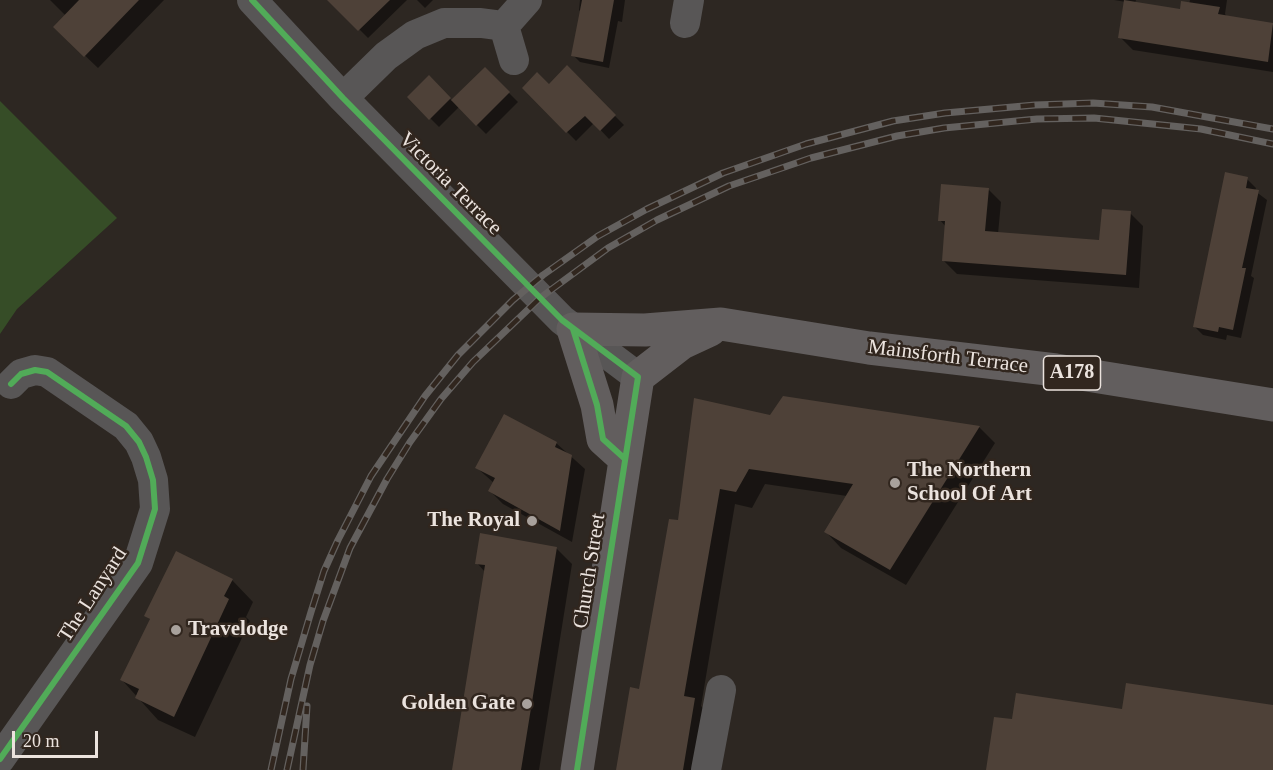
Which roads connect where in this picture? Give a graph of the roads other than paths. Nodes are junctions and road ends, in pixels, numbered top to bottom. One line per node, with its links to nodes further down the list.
1 (252, 0): 5 (street, Victoria Terrace)
2 (527, 0): 3 (street)
3 (504, 26): 4 (street); 5 (street)
4 (514, 60)
5 (343, 98): 7 (street, Victoria Terrace)
6 (721, 324): 7 (main road, Mainsforth Terrace); 8 (main road); 10 (main road, Mainsforth Terrace / A178)
7 (573, 329): 8 (street, Victoria Terrace); 11 (main road)
8 (638, 377): 11 (main road, Church Street)
9 (11, 384): 13 (street, The Lanyard)
10 (1273, 405)
11 (624, 458): 14 (main road, Church Street)
12 (720, 690): 15 (street)
13 (0, 759)
14 (577, 770)
15 (706, 770)

